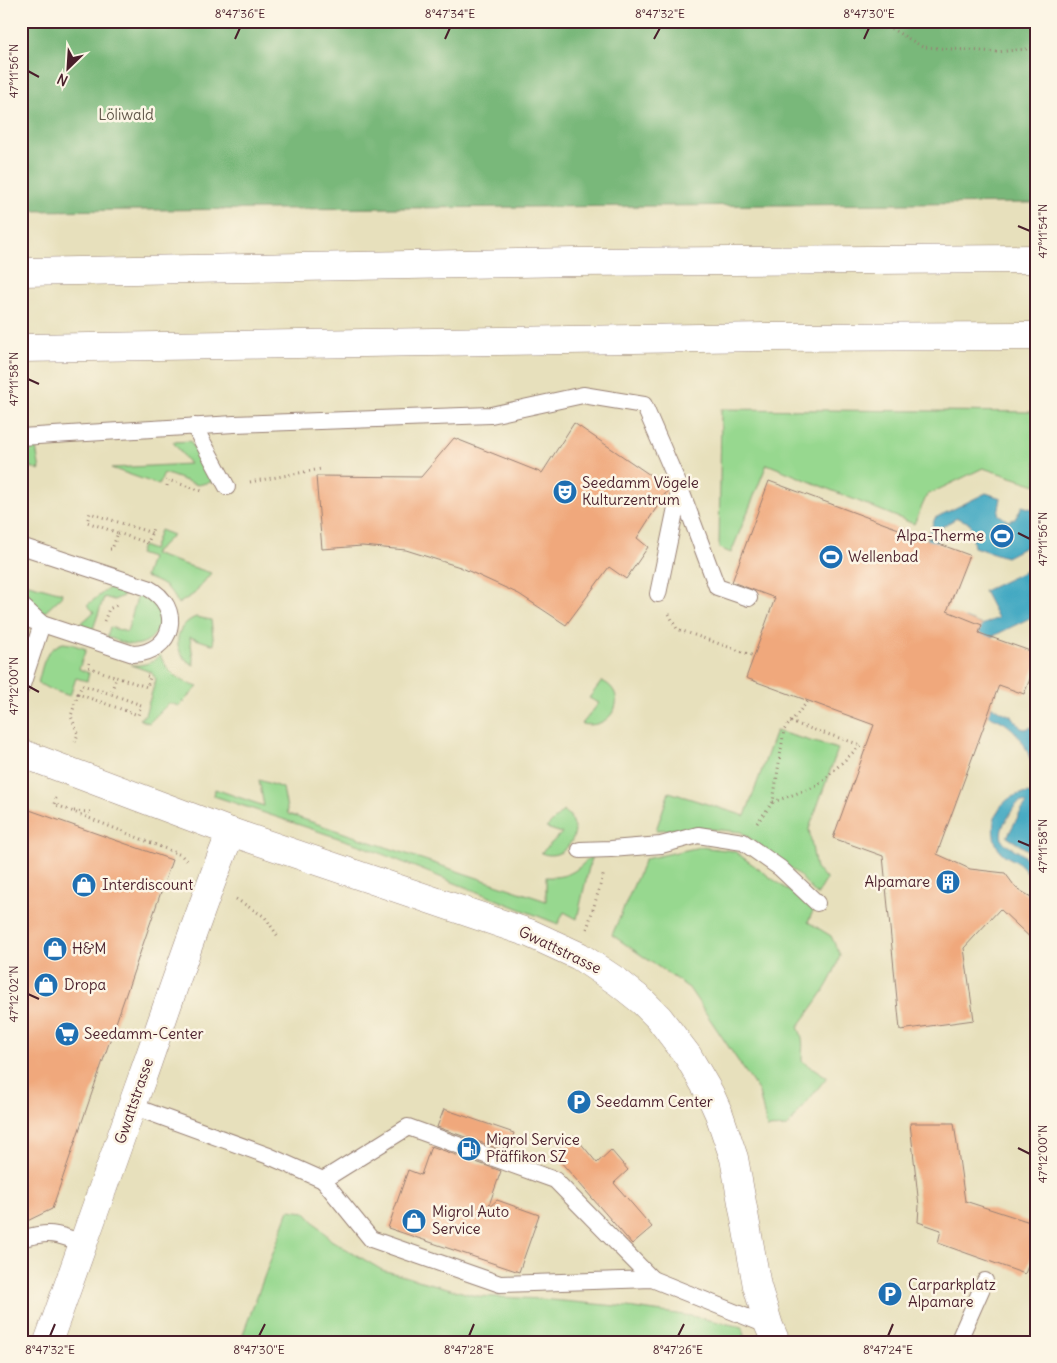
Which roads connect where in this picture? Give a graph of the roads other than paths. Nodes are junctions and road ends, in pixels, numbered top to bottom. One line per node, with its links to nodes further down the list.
1 (1036, 259): 2 (main road)
2 (21, 272)
3 (1036, 336): 4 (main road)
4 (21, 348)
5 (194, 426): 6 (lane); 7 (lane); 8 (lane)
6 (21, 437)
7 (227, 487)
8 (680, 488): 10 (lane); 11 (lane)
9 (21, 546): 14 (lane)
10 (658, 594)
11 (749, 598)
12 (21, 605): 14 (lane)
13 (21, 617): 14 (lane)
14 (42, 624): 15 (lane)
15 (21, 688)
16 (21, 753): 17 (main road, Gwattstrasse)
17 (231, 832): 20 (main road, Gwattstrasse); 26 (main road, Gwattstrasse)
18 (580, 850): 19 (lane)
19 (817, 904)
20 (132, 1106): 21 (lane); 23 (main road, Gwattstrasse)
21 (323, 1180): 24 (lane); 24 (lane)
22 (21, 1239): 23 (lane)
23 (82, 1243): 27 (main road, Gwattstrasse)
24 (652, 1279): 26 (lane)
25 (985, 1281): 28 (lane)
26 (772, 1334)
27 (48, 1342)
28 (958, 1342)

